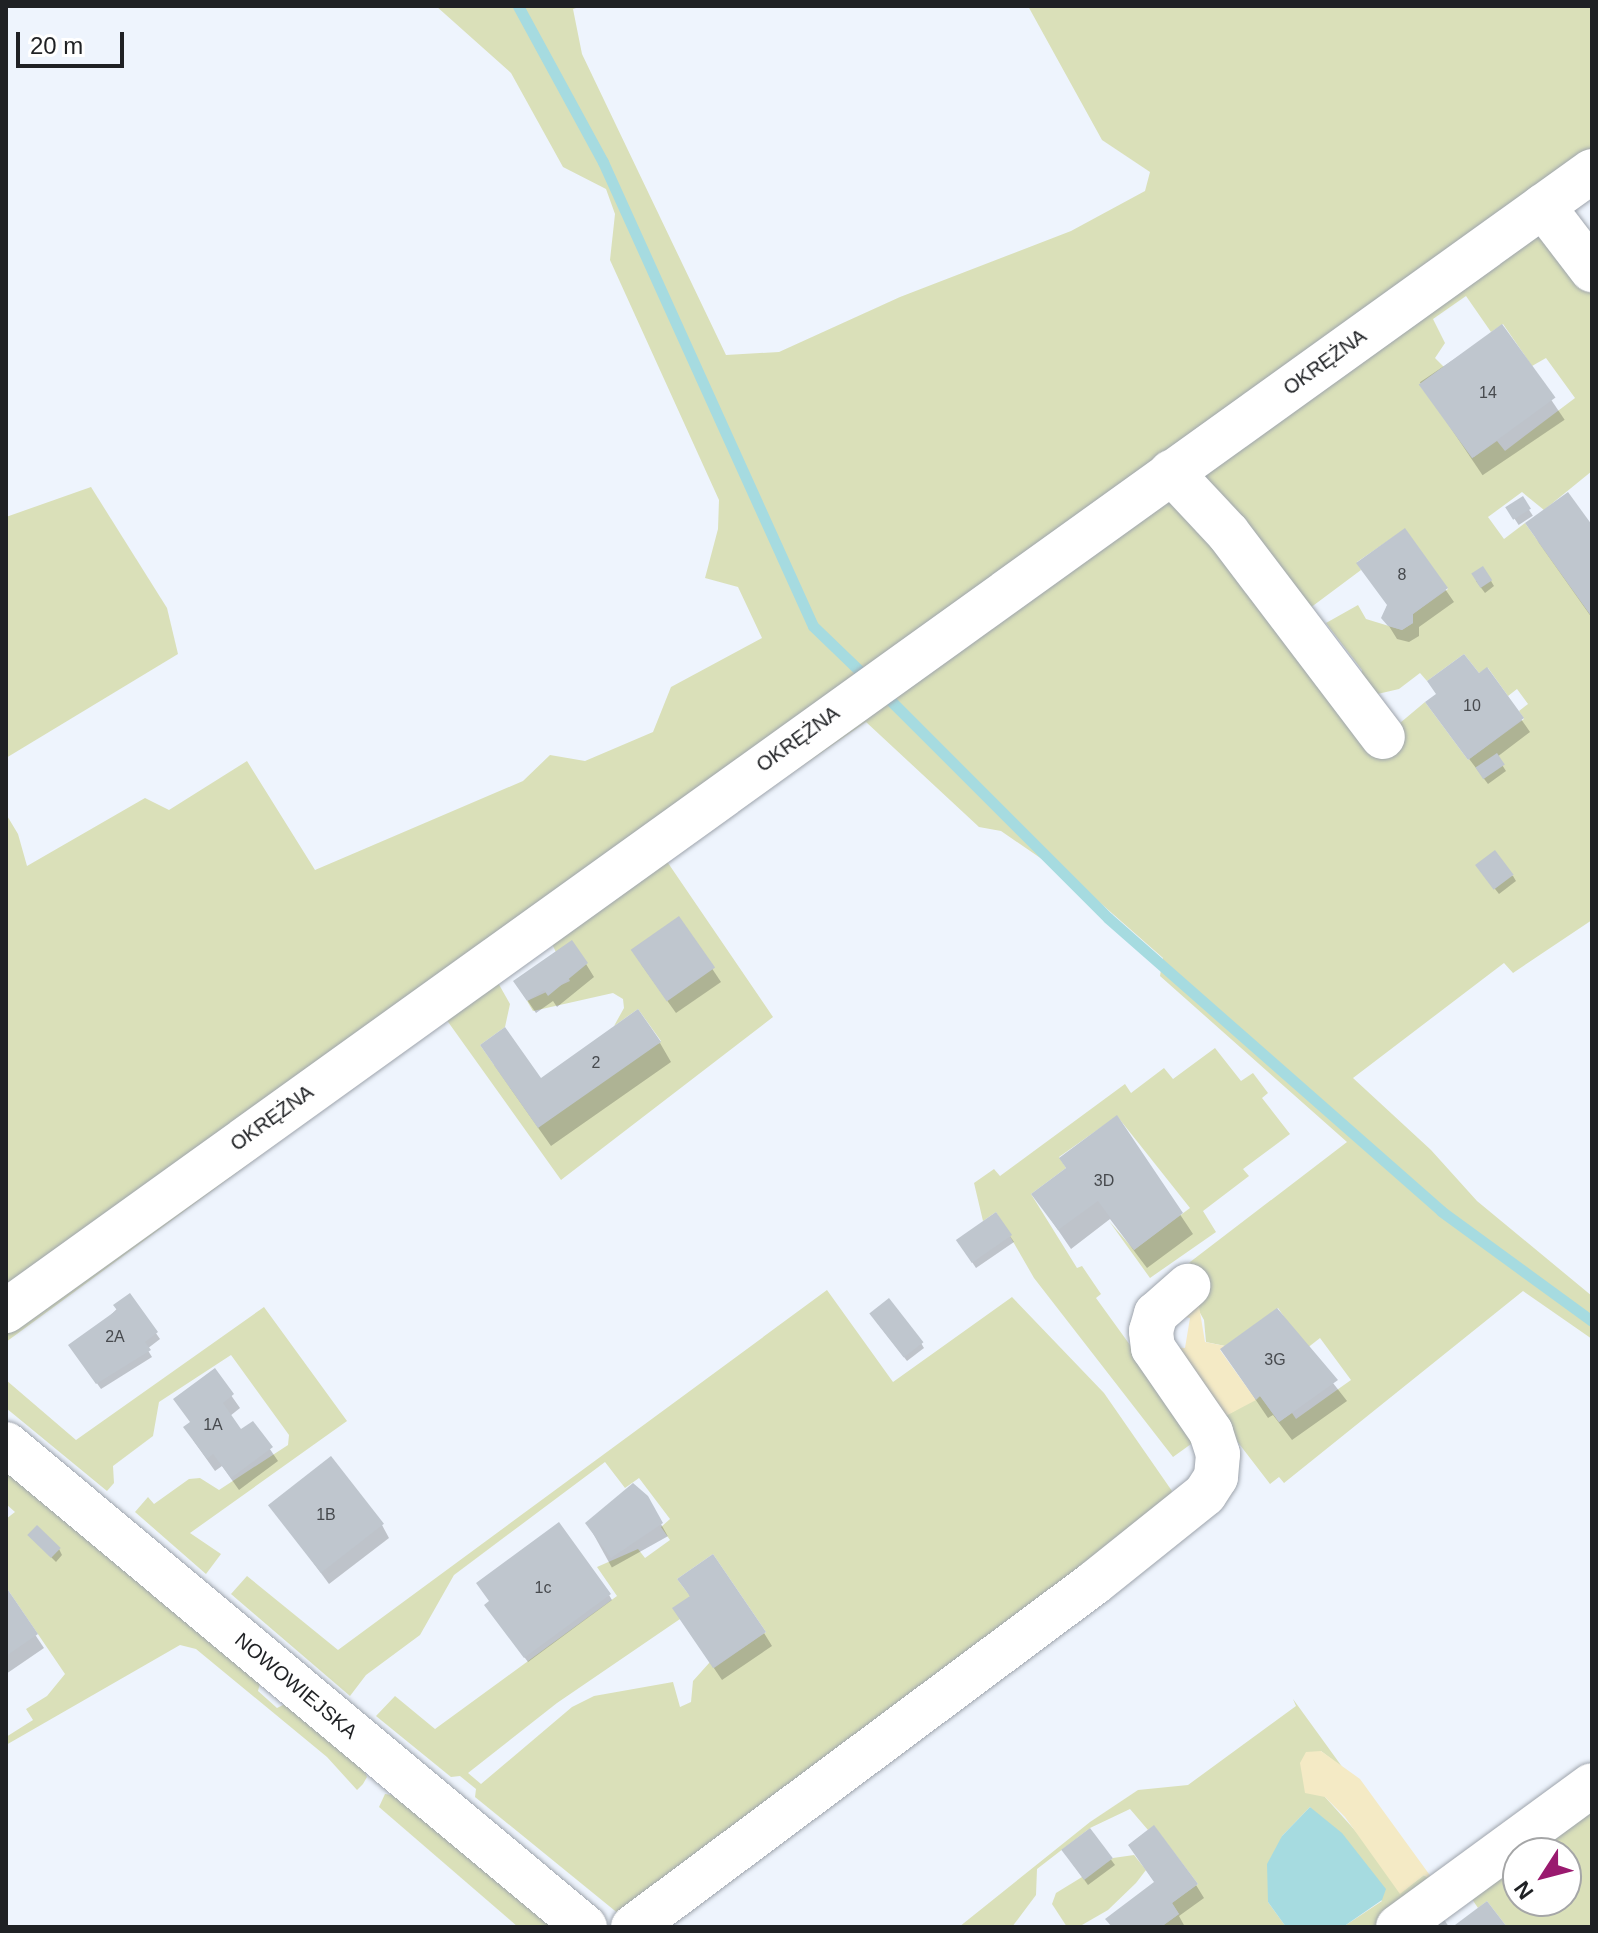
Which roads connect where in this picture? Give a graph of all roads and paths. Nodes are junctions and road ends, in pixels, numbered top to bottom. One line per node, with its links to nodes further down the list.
1 (1592, 171): 2 (street, OKRĘŻNA)
2 (1543, 206): 3 (street); 4 (street, OKRĘŻNA)
3 (1592, 270)
4 (1171, 472): 5 (street); 7 (street, OKRĘŻNA)
5 (1383, 737)
6 (1188, 1286): 11 (street)
7 (6, 1311)
8 (6, 1444): 10 (street, NOWOWIEJSKA)
9 (1592, 1785): 12 (street)
10 (585, 1927)
11 (633, 1927)
12 (1398, 1927)

